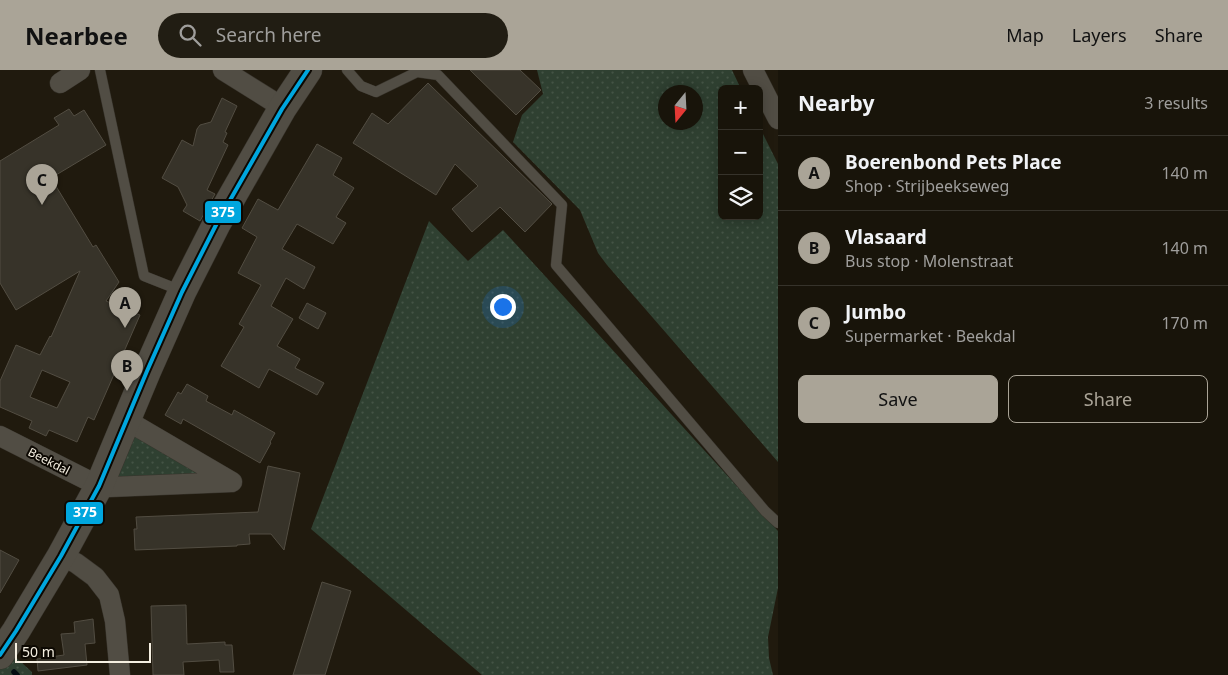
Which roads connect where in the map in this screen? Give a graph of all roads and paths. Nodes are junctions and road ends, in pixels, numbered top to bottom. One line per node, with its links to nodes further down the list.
1 (80, 70): 7 (street)
2 (100, 70): 10 (lane)
3 (223, 70): 8 (street)
4 (308, 70): 8 (main road)
5 (347, 70): 14 (lane)
6 (753, 70): 9 (street)
7 (60, 83)
8 (282, 109): 10 (main road)
9 (778, 118)
10 (182, 292): 11 (main road)
11 (126, 420): 13 (main road); 13 (street)
12 (0, 436): 13 (street, Beekdal)
13 (99, 486): 15 (main road)
14 (778, 523)
15 (61, 556): 16 (main road); 17 (street)
16 (0, 655)
17 (120, 675)

